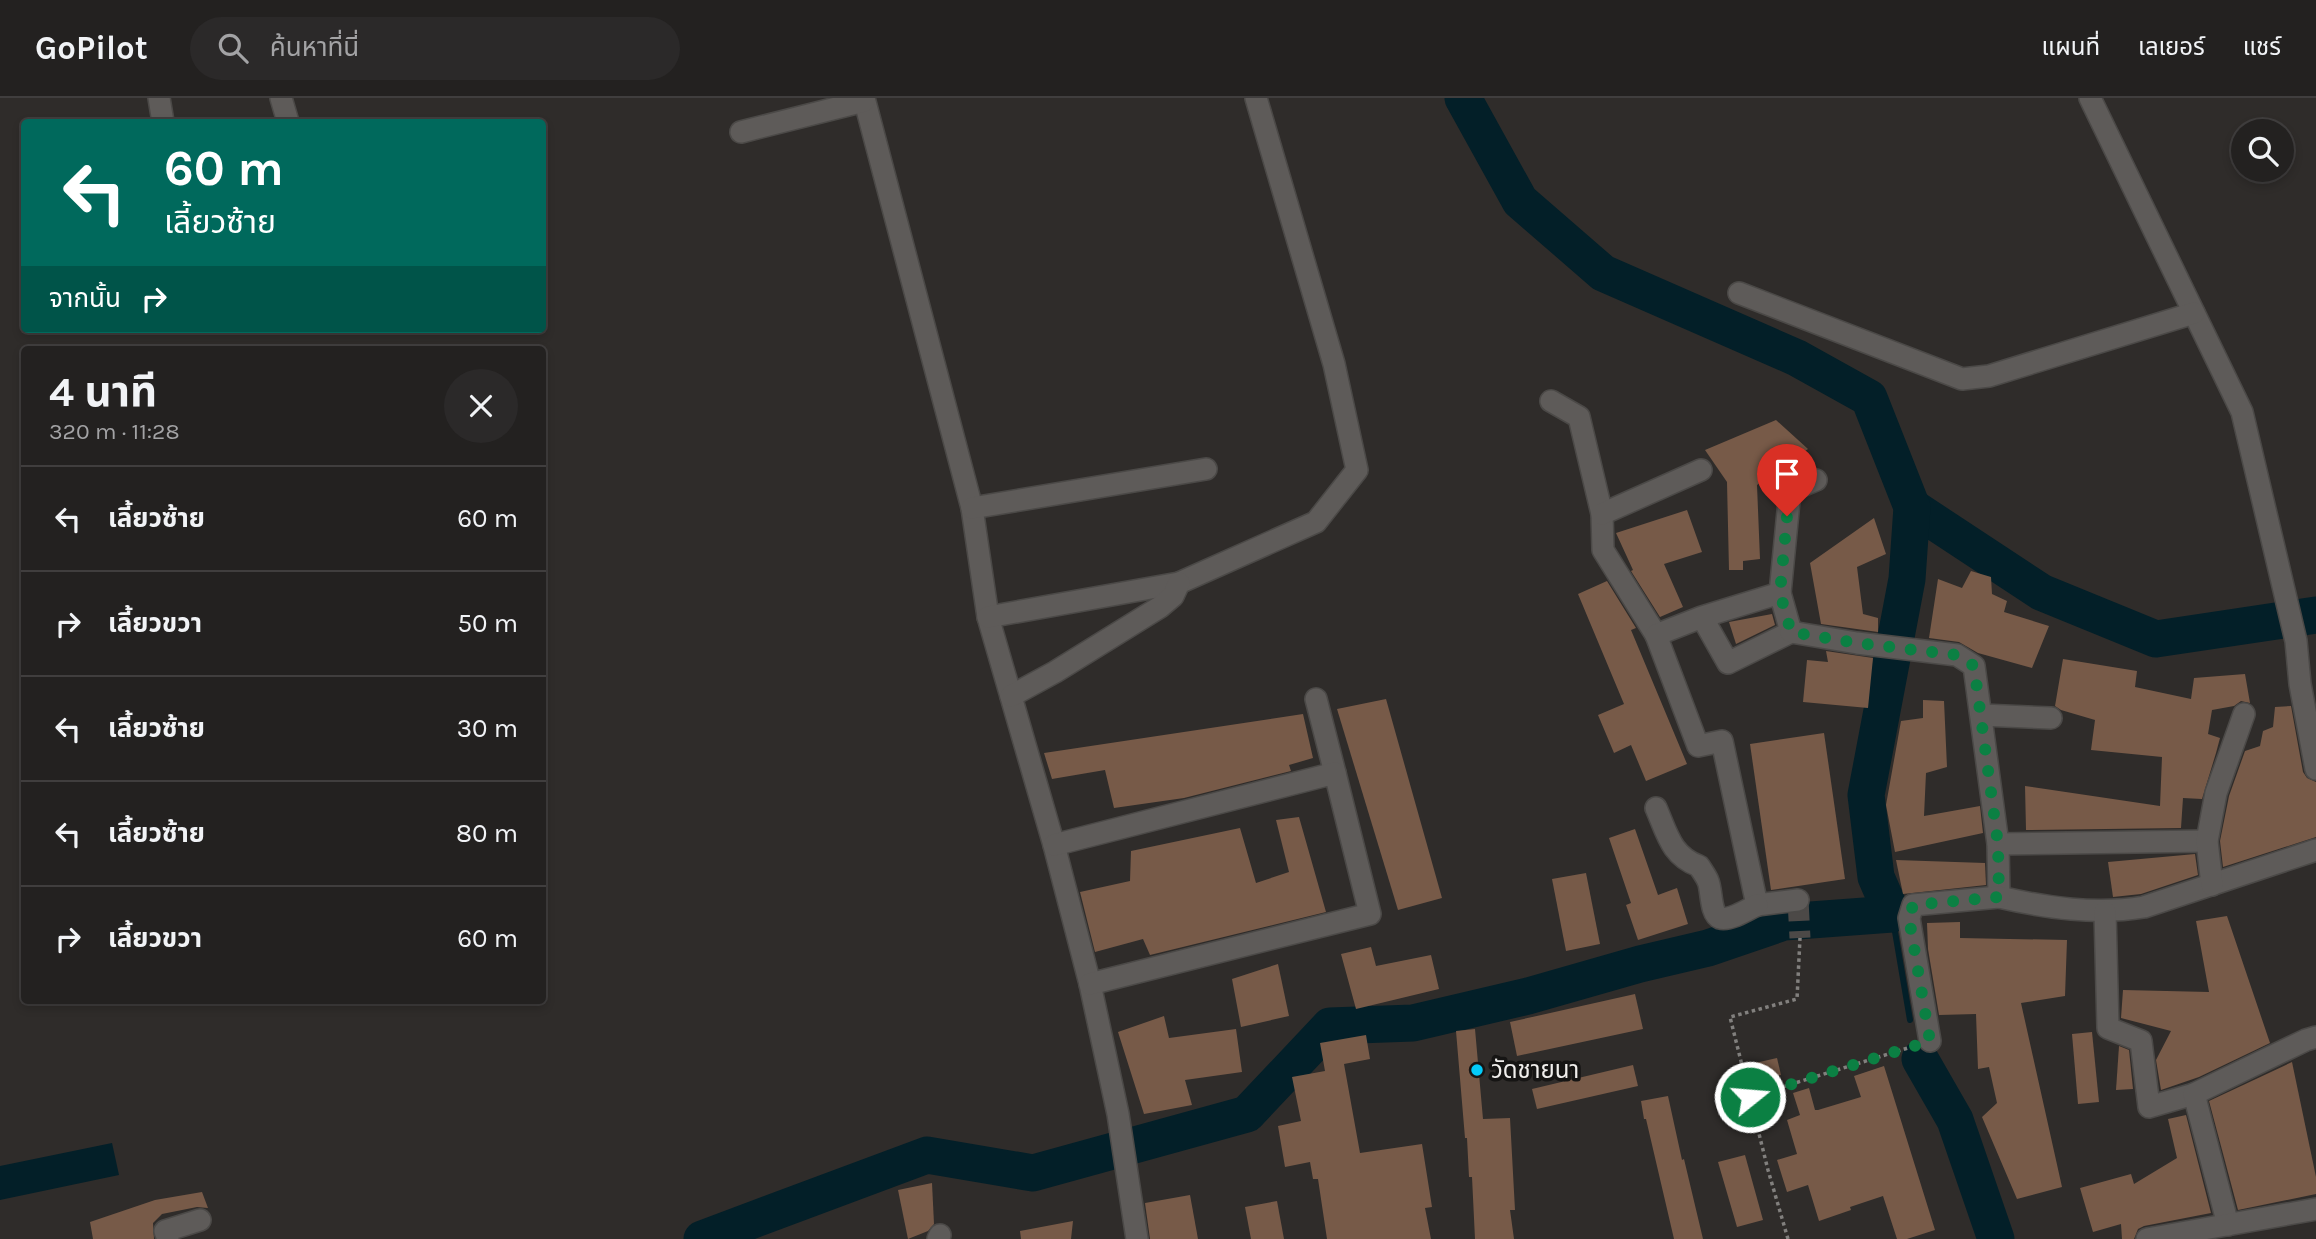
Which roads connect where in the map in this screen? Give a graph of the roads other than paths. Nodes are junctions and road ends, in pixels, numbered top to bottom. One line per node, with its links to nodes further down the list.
1 (159, 98): 6 (street)
2 (281, 98): 7 (street)
3 (1256, 98): 17 (street)
4 (2090, 98): 10 (street)
5 (864, 100): 8 (street); 15 (street)
6 (162, 119)
7 (287, 119)
8 (741, 132)
9 (1739, 293): 10 (street)
10 (2194, 313): 23 (street)
11 (1551, 401): 16 (street)
12 (1206, 469): 15 (street)
13 (1701, 470): 16 (street)
14 (1816, 480): 18 (street)
15 (972, 508): 19 (street)
16 (1602, 514): 22 (street)
17 (1179, 583): 19 (street); 24 (street)
18 (1780, 593): 20 (street); 21 (street)
19 (988, 617): 24 (street)
20 (1702, 617): 21 (street); 22 (street)
21 (1791, 632): 27 (street)
22 (1656, 635): 39 (street)
23 (2308, 683): 29 (street)
24 (1011, 696): 34 (street)
25 (1316, 699): 30 (street)
26 (2244, 714): 32 (street)
27 (1982, 715): 28 (street); 33 (street)
28 (2051, 718)
29 (2316, 769)
30 (1335, 773): 34 (street); 41 (street)
31 (1656, 808): 39 (street)
32 (2207, 841): 33 (street); 36 (street)
33 (1998, 844): 37 (street)
34 (1054, 845): 41 (street)
35 (2316, 850): 36 (street)
36 (2212, 885): 40 (street)
37 (1999, 897): 40 (street); 43 (street)
38 (1798, 900): 39 (street)
39 (1757, 905)
40 (2105, 912): 44 (street)
41 (1090, 984): 49 (street)
42 (2316, 1037): 44 (street)
43 (1930, 1041)
44 (2194, 1094): 47 (street)
45 (2316, 1209): 47 (street)
46 (200, 1220): 48 (street)
47 (2228, 1225): 50 (street)
48 (168, 1239)
49 (1138, 1239)
50 (2147, 1239)

